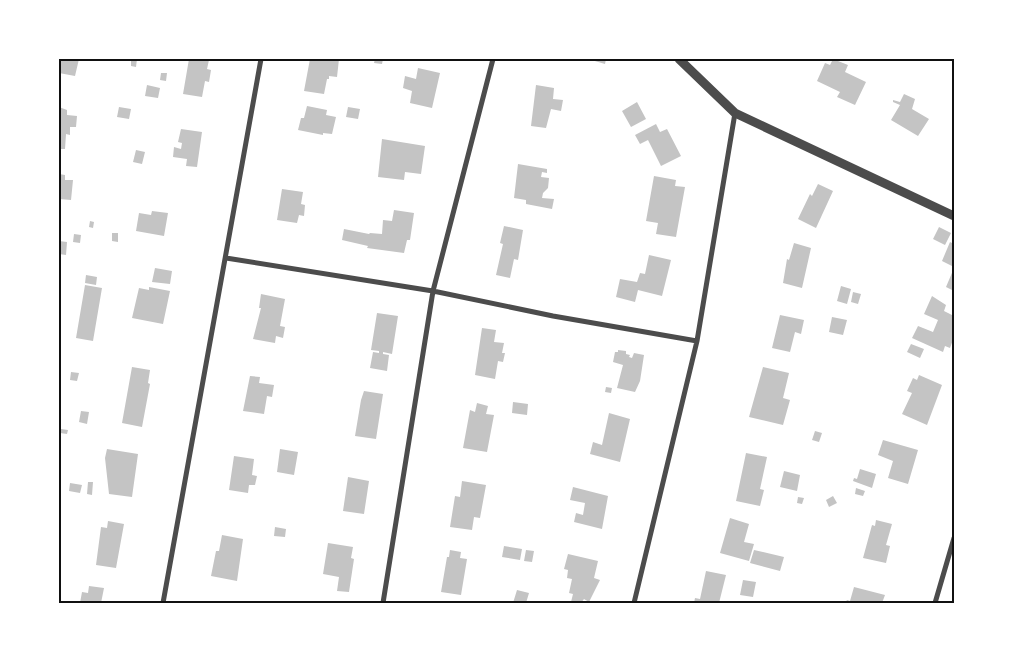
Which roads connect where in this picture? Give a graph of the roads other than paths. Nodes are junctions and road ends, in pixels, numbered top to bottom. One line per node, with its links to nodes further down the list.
1 (261, 59): 6 (street)
2 (493, 59): 7 (street)
3 (679, 59): 4 (street)
4 (736, 113): 5 (street); 8 (street)
5 (954, 216)
6 (226, 258): 7 (street); 10 (street)
7 (433, 291): 8 (street); 11 (street)
8 (697, 341): 12 (street)
9 (954, 538): 13 (street)
10 (164, 603)
11 (383, 603)
12 (634, 603)
13 (935, 603)

